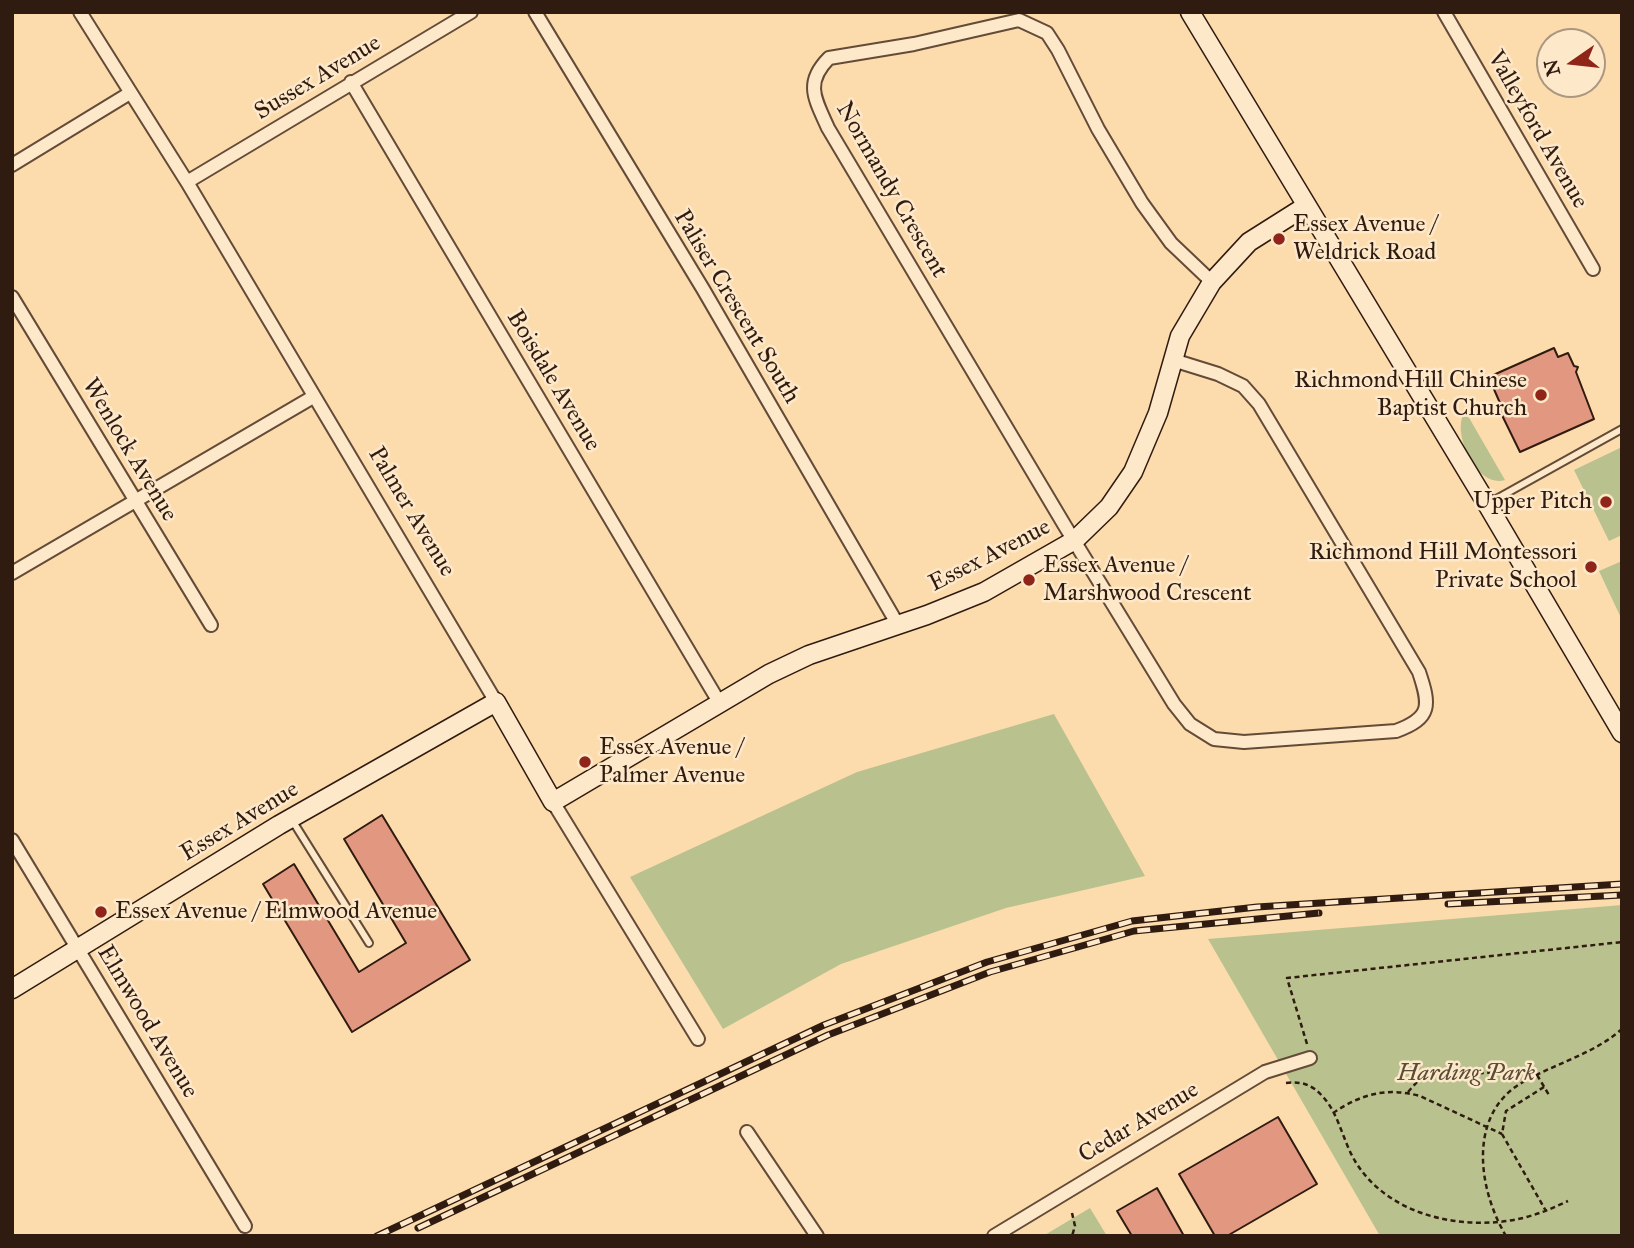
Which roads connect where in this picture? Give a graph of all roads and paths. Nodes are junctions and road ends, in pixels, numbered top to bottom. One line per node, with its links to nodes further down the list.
1 (471, 12): 6 (street, Sussex Avenue)
2 (535, 12): 22 (street, Paliser Crescent South)
3 (1190, 12): 10 (street)
4 (1444, 12): 11 (street, Valleyford Avenue)
5 (86, 14): 7 (street, Palmer Avenue)
6 (351, 82): 9 (street, Sussex Avenue); 24 (street, Boisdale Avenue)
7 (130, 93): 8 (street); 9 (street, Palmer Avenue)
8 (12, 164)
9 (187, 181): 15 (street, Palmer Avenue)
10 (1306, 206): 12 (street, Essex Avenue); 18 (street)
11 (1593, 269)
12 (1212, 282): 14 (street, Essex Avenue); 19 (street, Normandy Crescent)
13 (12, 297): 17 (street, Wenlock Avenue)
14 (1173, 360): 19 (street, Essex Avenue); 19 (street, Normandy Crescent)
15 (313, 397): 17 (street); 23 (street, Palmer Avenue)
16 (1622, 429): 18 (lane)
17 (135, 500): 20 (street); 21 (street, Wenlock Avenue)
18 (1487, 504): 25 (street)
19 (1075, 540): 22 (street, Essex Avenue)
20 (12, 573)
21 (211, 625)
22 (898, 625): 24 (street, Essex Avenue)
23 (496, 702): 26 (street, Palmer Avenue); 27 (street, Essex Avenue)
24 (719, 702): 26 (street, Essex Avenue)
25 (1622, 733)
26 (553, 802): 34 (street, Palmer Avenue)
27 (291, 818): 30 (lane); 31 (street, Essex Avenue)
28 (12, 840): 31 (street, Elmwood Avenue)
29 (1622, 942): 35 (path)
30 (369, 943)
31 (79, 950): 32 (street, Essex Avenue); 49 (street, Elmwood Avenue)
32 (12, 989)
33 (1622, 1029): 36 (path)
34 (698, 1039)
35 (1310, 1058): 51 (street, Cedar Avenue)
36 (1537, 1075): 38 (path); 39 (path); 42 (path)
37 (1286, 1083): 41 (path)
38 (1544, 1087): 40 (path); 44 (path)
39 (1408, 1093): 41 (path); 42 (path)
40 (1549, 1095)
41 (1333, 1113): 48 (path)
42 (1488, 1127): 44 (path); 48 (path)
43 (747, 1132): 50 (street)
44 (1502, 1134): 46 (path)
45 (1568, 1201): 46 (path)
46 (1546, 1211): 48 (path)
47 (1072, 1213): 52 (path)
48 (1497, 1222): 53 (path)
49 (245, 1226)
50 (817, 1236)
51 (994, 1236)
52 (1072, 1236)
53 (1506, 1236)

